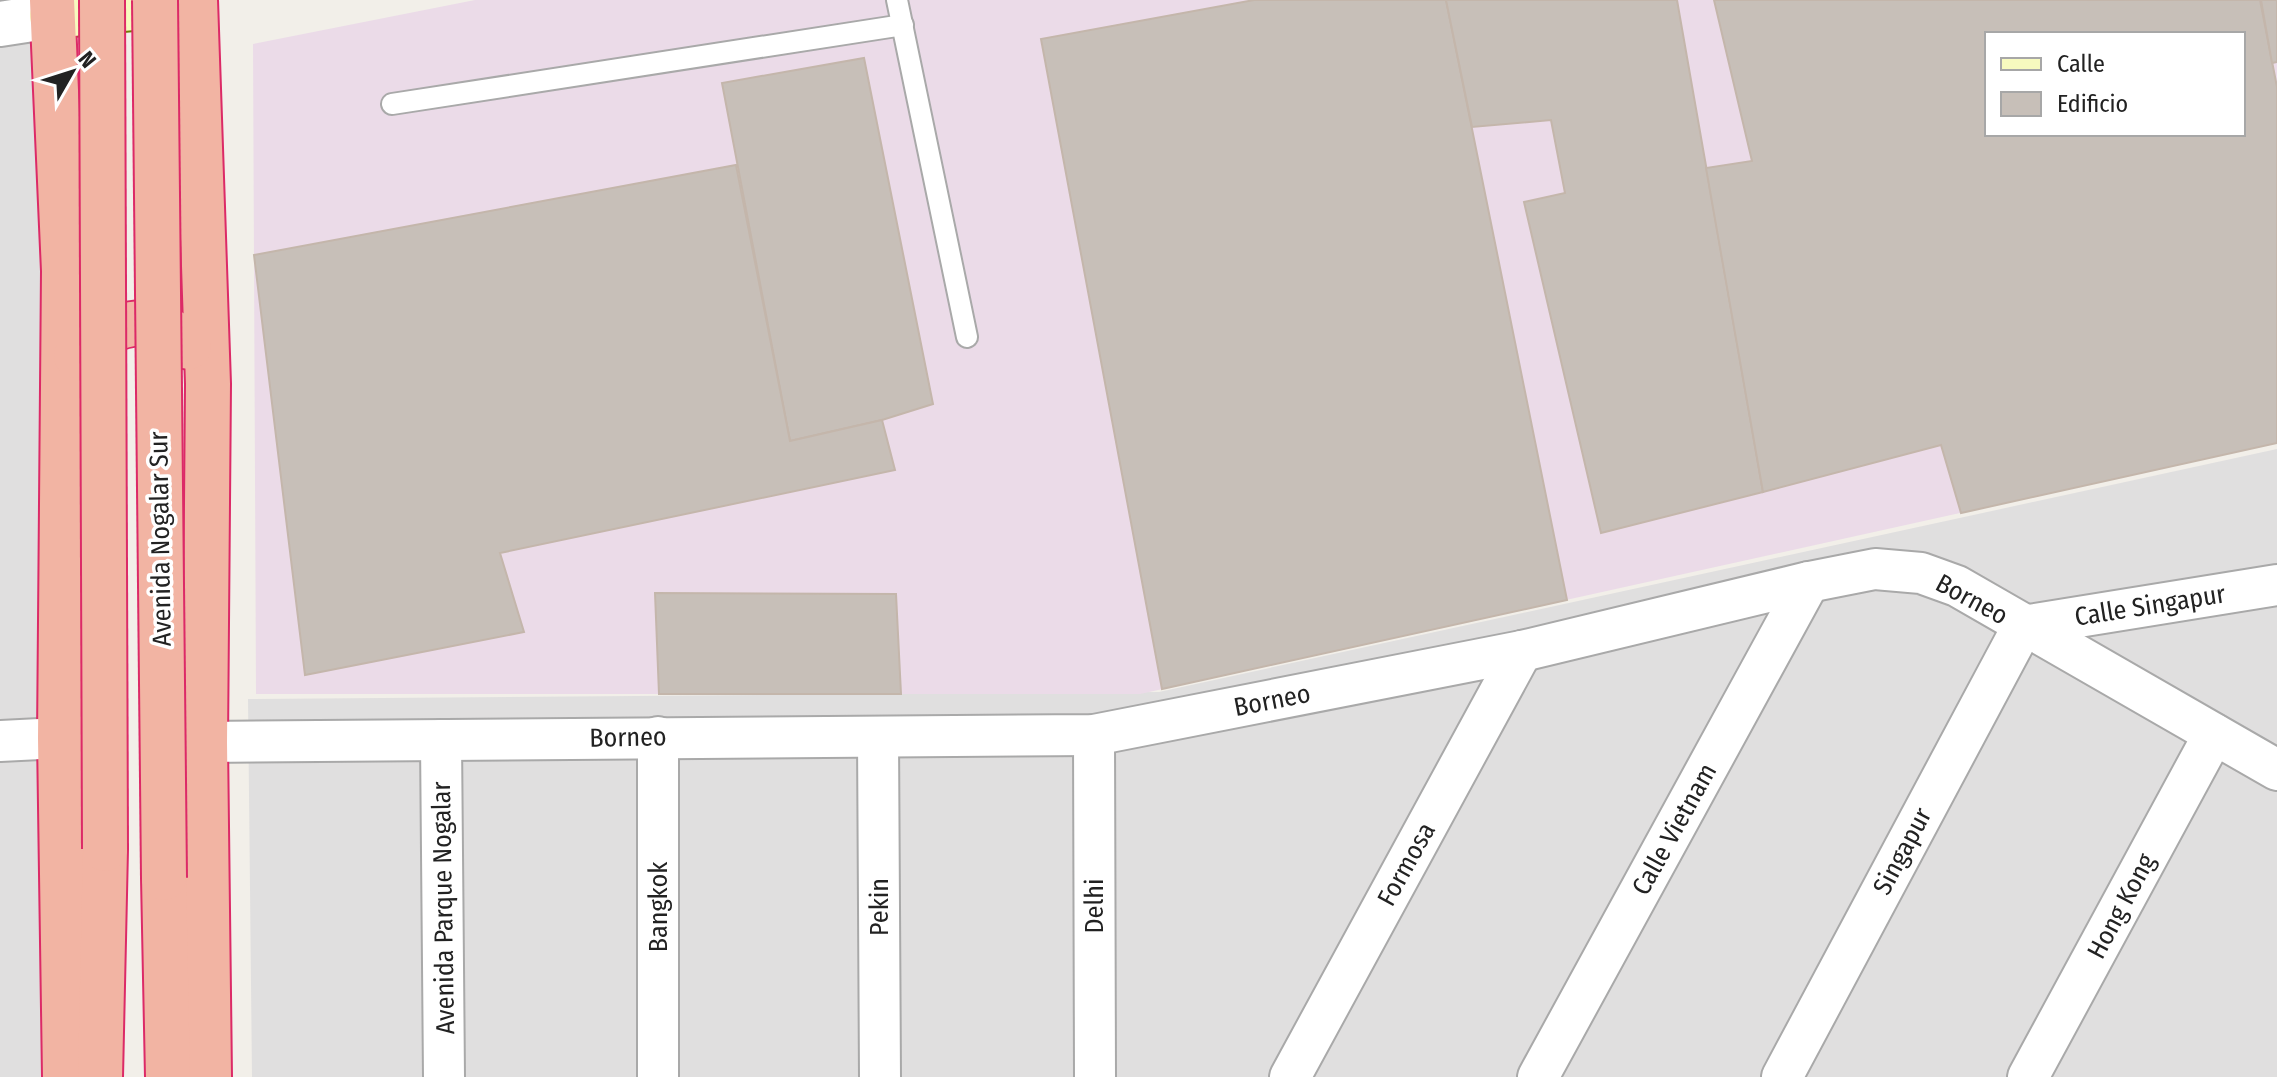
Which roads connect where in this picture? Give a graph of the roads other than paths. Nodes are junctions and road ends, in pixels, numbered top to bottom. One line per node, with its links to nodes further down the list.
1 (102, 0): 29 (highway, bridge)
2 (187, 0): 4 (main road); 12 (highway); 30 (highway, Avenida Nogalar Sur, bridge)
3 (897, 0): 6 (lane)
4 (52, 8): 5 (street); 11 (highway)
5 (0, 24)
6 (903, 25): 8 (lane); 10 (lane)
7 (139, 60): 9 (lane)
8 (392, 104)
9 (144, 267)
10 (967, 337)
11 (63, 381): 12 (highway); 23 (highway)
12 (208, 384): 26 (highway)
13 (139, 392): 14 (lane)
14 (146, 542)
15 (1809, 582): 17 (street, Borneo); 18 (street, Borneo); 37 (street, Calle Vietnam)
16 (2277, 585): 17 (street, Calle Singapur)
17 (2023, 626): 19 (street, Borneo); 38 (street, Singapur)
18 (1522, 651): 20 (street, Borneo); 36 (street, Formosa)
19 (2214, 734): 27 (street, Borneo); 39 (street, Hong Kong)
20 (1094, 735): 22 (street, Borneo); 35 (street, Delhi)
21 (658, 737): 22 (street, Borneo); 24 (street, Borneo); 33 (street, Bangkok)
22 (878, 737): 34 (street, Pekin)
23 (60, 738): 25 (street); 28 (highway)
24 (441, 740): 26 (street, Borneo); 32 (street, Avenida Parque Nogalar)
25 (0, 741)
26 (205, 742): 31 (highway)
27 (2277, 770)
28 (65, 1077)
29 (100, 1077)
30 (168, 1077)
31 (209, 1077)
32 (444, 1077)
33 (658, 1077)
34 (880, 1077)
35 (1095, 1077)
36 (1290, 1077)
37 (1538, 1077)
38 (1782, 1077)
39 (2028, 1077)

